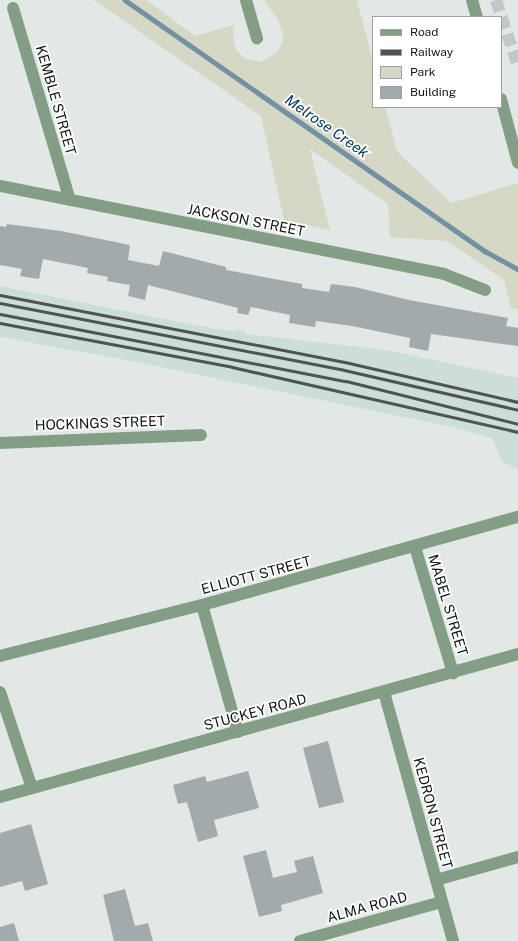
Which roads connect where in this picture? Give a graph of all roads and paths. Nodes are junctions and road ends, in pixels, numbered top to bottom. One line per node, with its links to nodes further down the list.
1 (246, 0): 5 (street)
2 (472, 0): 4 (street)
3 (13, 8): 9 (street, KEMBLE STREET)
4 (477, 16)
5 (257, 38)
6 (502, 103): 7 (street)
7 (518, 163)
8 (0, 186): 9 (street, JACKSON STREET)
9 (70, 200): 10 (street, JACKSON STREET)
10 (485, 290)
11 (201, 435): 12 (street, HOCKINGS STREET)
12 (0, 443)
13 (518, 517): 14 (street, ELLIOTT STREET)
14 (415, 547): 15 (street, ELLIOTT STREET); 18 (street, MABEL STREET)
15 (202, 605): 17 (street, ELLIOTT STREET); 21 (street)
16 (518, 654): 18 (street, STUCKEY ROAD)
17 (0, 656)
18 (453, 673): 20 (street, STUCKEY ROAD)
19 (0, 692): 22 (street)
20 (384, 692): 21 (street, STUCKEY ROAD); 25 (street, KEDRON STREET)
21 (238, 732): 22 (street, STUCKEY ROAD)
22 (32, 788): 23 (street, STUCKEY ROAD)
23 (0, 797)
24 (518, 857): 25 (street)
25 (436, 880): 26 (street, KEDRON STREET)
26 (442, 902): 27 (street, ALMA ROAD); 28 (street, KEDRON STREET)
27 (300, 941)
28 (452, 941)

